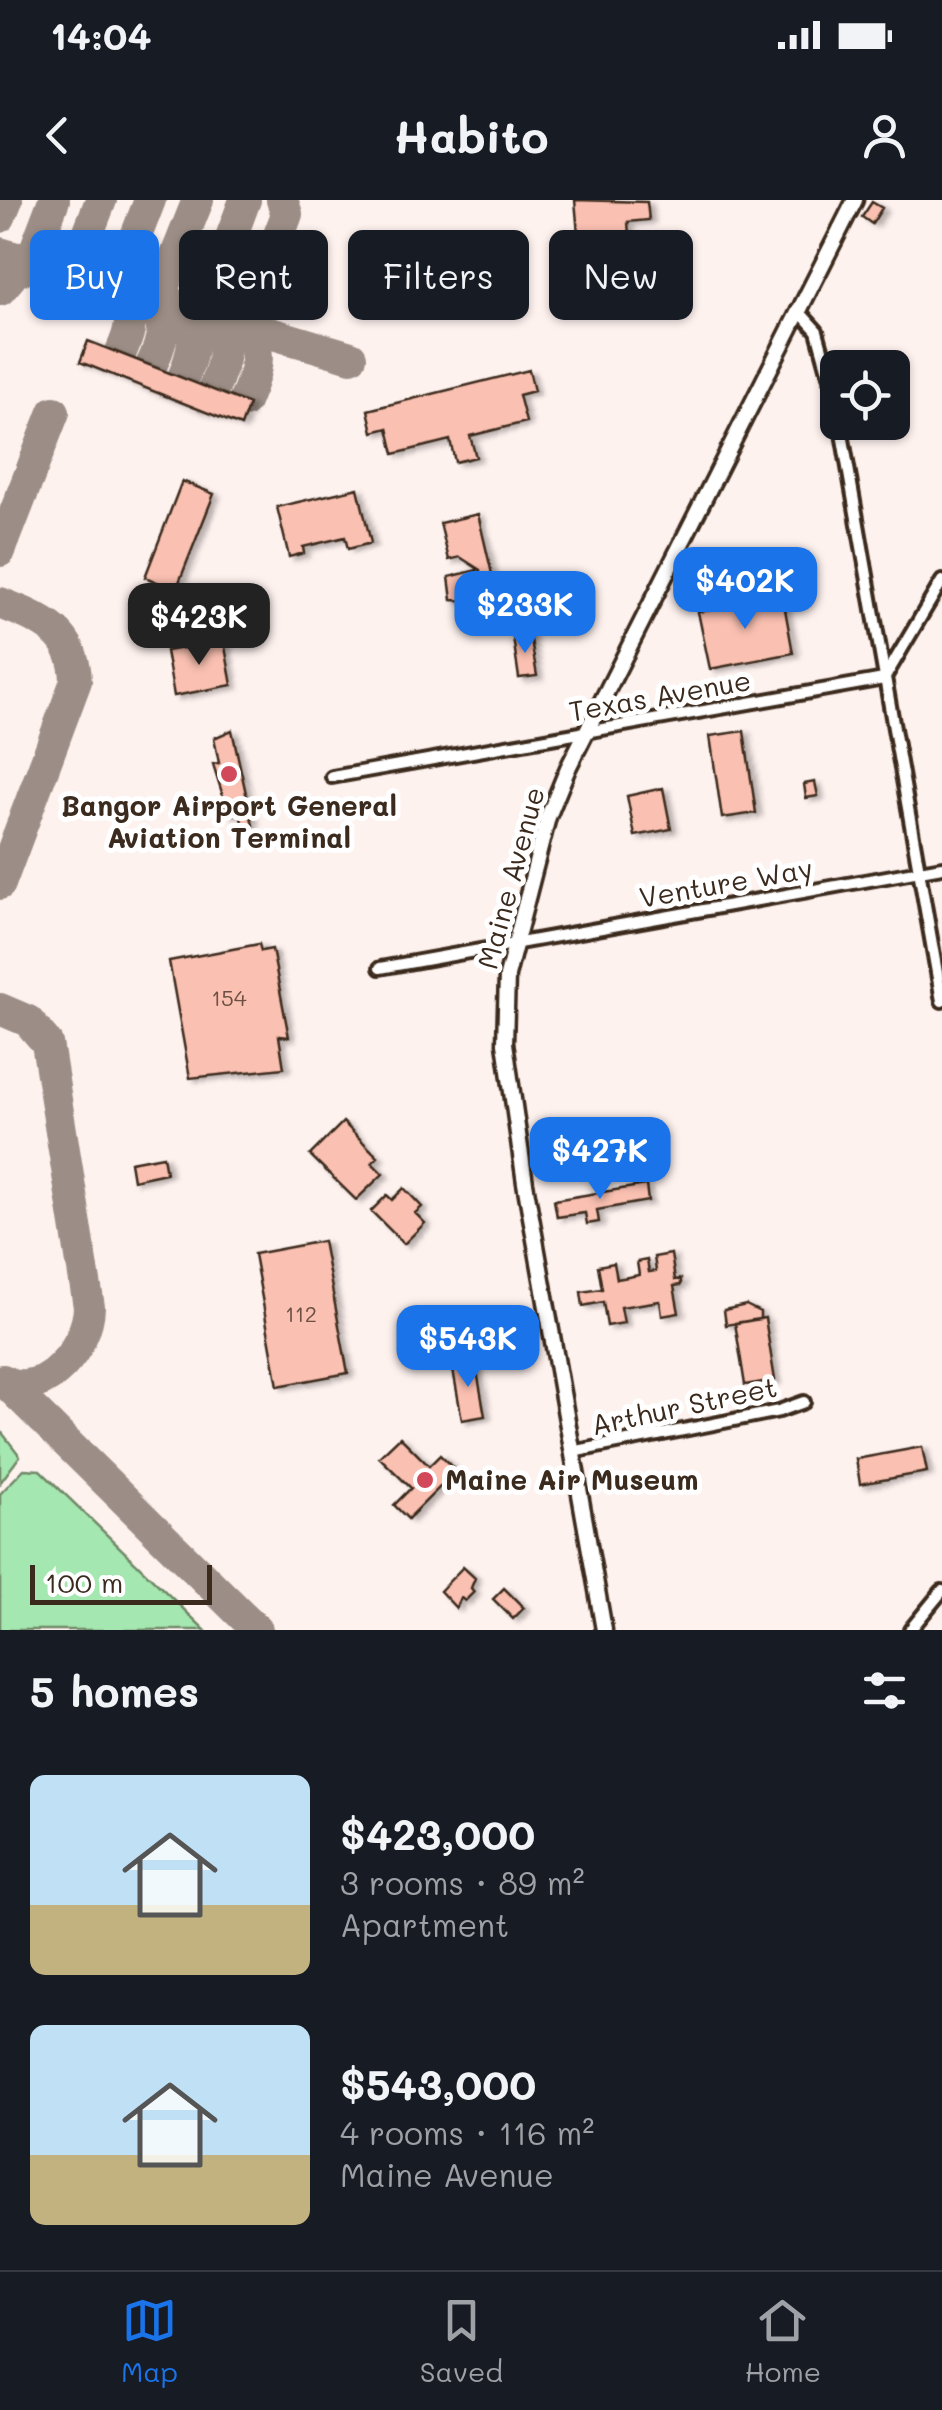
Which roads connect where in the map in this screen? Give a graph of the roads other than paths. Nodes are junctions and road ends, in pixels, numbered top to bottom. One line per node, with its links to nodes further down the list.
1 (855, 200): 2 (main road, Maine Avenue)
2 (798, 310): 3 (street); 7 (main road, Maine Avenue)
3 (822, 350)
4 (843, 440): 6 (street)
5 (942, 582): 6 (street)
6 (884, 679): 7 (street, Texas Avenue); 10 (street)
7 (587, 730): 8 (street, Texas Avenue); 11 (main road, Maine Avenue)
8 (332, 777)
9 (942, 867): 10 (street, Venture Way)
10 (918, 872): 11 (street, Venture Way); 13 (street)
11 (517, 942): 12 (street, Venture Way); 15 (main road, Maine Avenue)
12 (380, 968)
13 (942, 1001)
14 (804, 1402): 15 (street, Arthur Street)
15 (572, 1452): 17 (main road, Maine Avenue)
16 (942, 1591): 18 (street)
17 (604, 1630)
18 (910, 1630)

